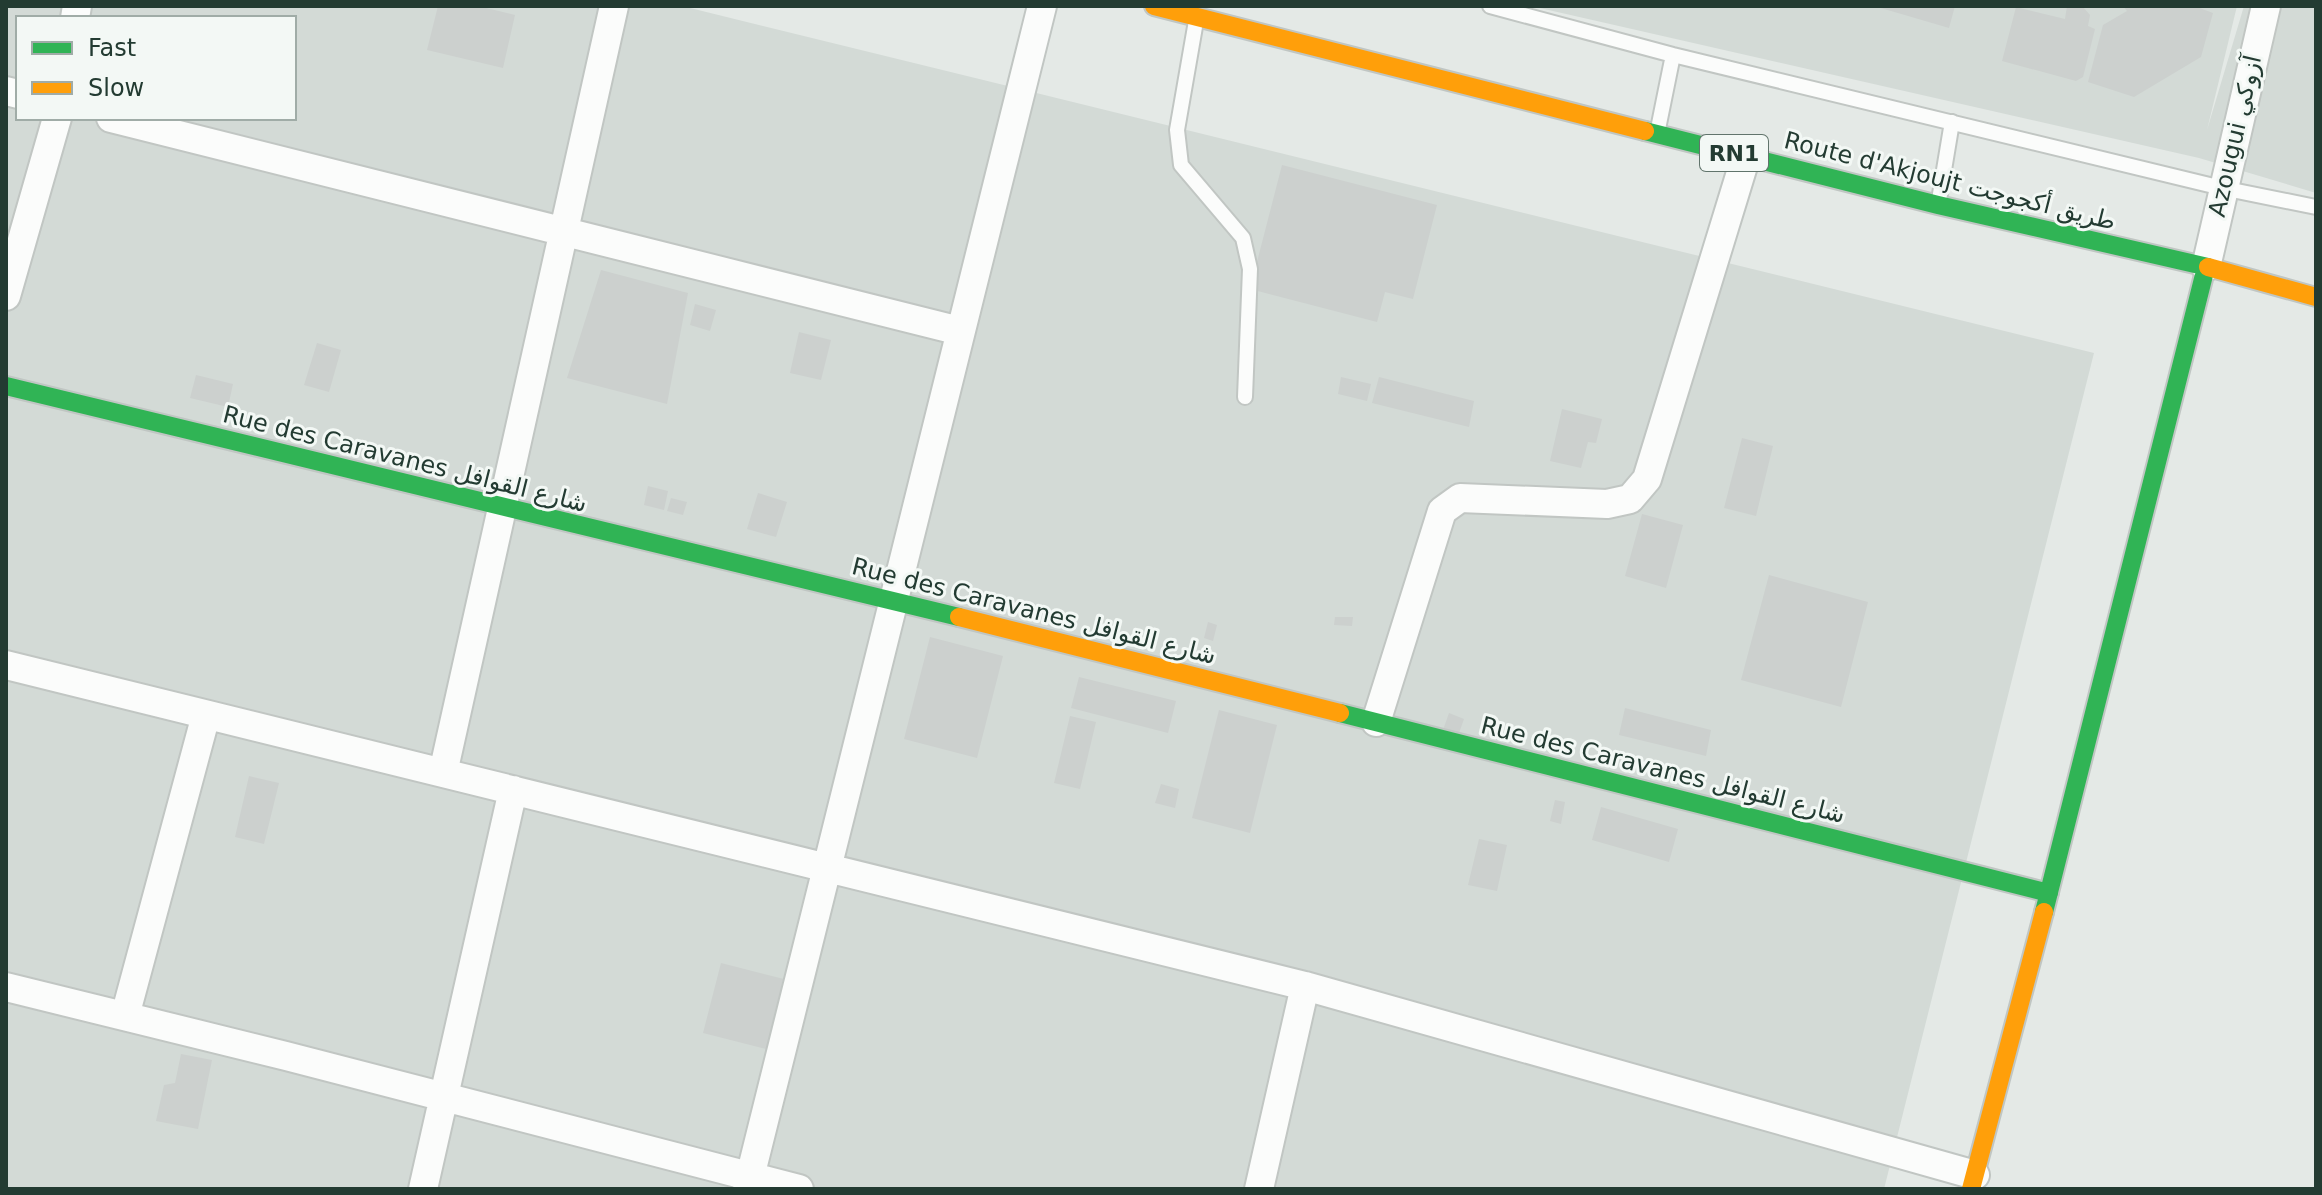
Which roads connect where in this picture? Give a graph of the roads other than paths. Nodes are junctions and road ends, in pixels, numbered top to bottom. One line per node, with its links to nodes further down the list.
1 (614, 6): 16 (street)
2 (1042, 6): 20 (street)
3 (1154, 6): 6 (main road, Route d'Akjoujt طريق أكجوجت / RN1)
4 (1490, 6): 7 (lane)
5 (2266, 6): 13 (street, Azougui آزوكي)
6 (1197, 17): 11 (main road, Route d'Akjoujt طريق أكجوجت / RN1); 22 (lane)
7 (1673, 55): 10 (lane); 11 (lane)
8 (56, 120): 18 (street)
9 (119, 120): 16 (street)
10 (1952, 122): 13 (lane); 14 (lane)
11 (1657, 134): 12 (main road, Route d'Akjoujt طريق أكجوجت / RN1)
12 (1746, 156): 14 (main road, Route d'Akjoujt طريق أكجوجت / RN1); 27 (street)
13 (2222, 188): 15 (lane); 17 (street, Azougui آزوكي)
14 (1938, 205): 17 (main road, Route d'Akjoujt طريق أكجوجت / RN1)
15 (2316, 207)
16 (564, 232): 20 (street); 23 (street)
17 (2206, 267): 19 (main road, Route d'Akjoujt طريق أكجوجت / RN1); 31 (main road)
18 (6, 296)
19 (2316, 297)
20 (960, 331): 24 (street)
21 (6, 386): 23 (main road, Rue des Caravanes شارع القوافل)
22 (1245, 397)
23 (503, 508): 24 (main road, Rue des Caravanes شارع القوافل); 28 (street)
24 (894, 600): 27 (main road, Rue des Caravanes شارع القوافل); 30 (street)
25 (6, 665): 26 (street)
26 (206, 715): 28 (street); 34 (street)
27 (1376, 722): 31 (main road, Rue des Caravanes شارع القوافل)
28 (443, 773): 29 (street)
29 (513, 790): 30 (street); 35 (street)
30 (827, 868): 32 (street); 37 (street)
31 (2049, 893): 36 (main road)
32 (1305, 986): 36 (street); 40 (street)
33 (6, 987): 34 (street)
34 (125, 1016): 35 (street)
35 (444, 1097): 37 (street); 38 (street)
36 (1973, 1182)
37 (748, 1183): 39 (street)
38 (423, 1189)
39 (799, 1189)
40 (1259, 1189)

